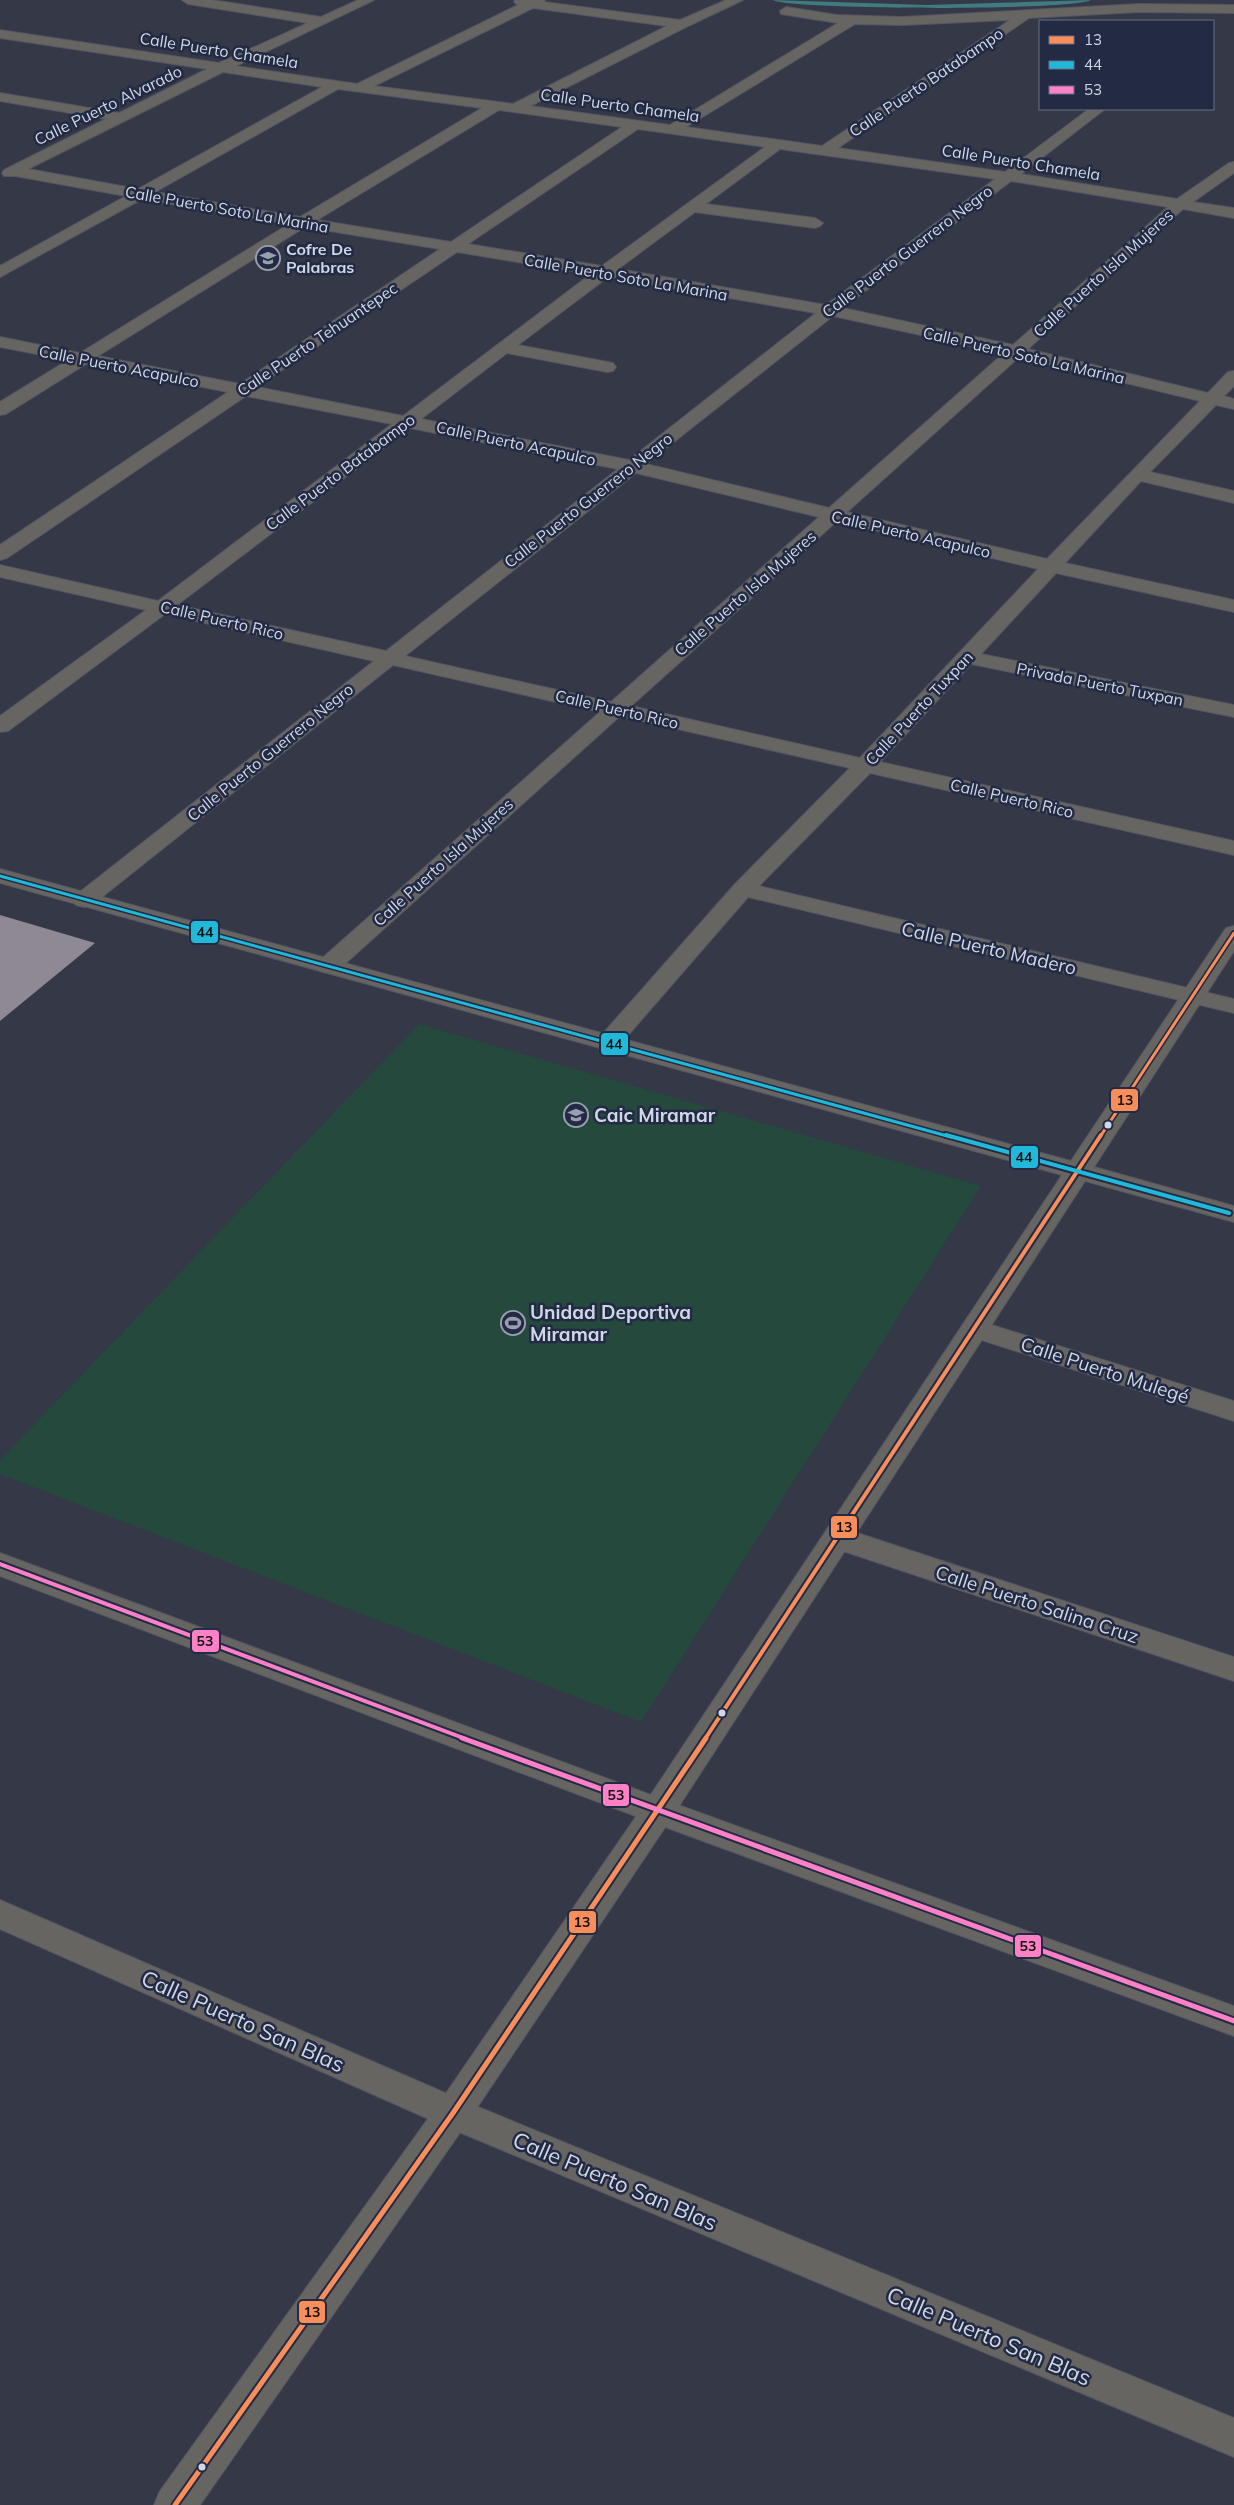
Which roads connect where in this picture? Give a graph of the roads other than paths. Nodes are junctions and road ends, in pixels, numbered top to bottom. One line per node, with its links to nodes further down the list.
1 (188, 0): 9 (street)
2 (368, 0): 9 (street, Calle Puerto Alvarado)
3 (508, 0): 5 (street)
4 (737, 0): 12 (street)
5 (535, 2): 12 (street); 16 (street)
6 (1234, 9): 8 (street); 11 (street)
7 (786, 11): 10 (street)
8 (1029, 12): 10 (street); 25 (street, Calle Puerto Batabampo)
9 (322, 20): 14 (street, Calle Puerto Alvarado)
10 (852, 20): 23 (street)
11 (1220, 20)
12 (681, 24): 19 (street)
13 (0, 34): 14 (street, Calle Puerto Chamela)
14 (220, 68): 15 (street, Calle Puerto Chamela); 21 (street, Calle Puerto Alvarado)
15 (336, 85): 16 (street, Calle Puerto Chamela); 29 (street)
16 (359, 88): 18 (street, Calle Puerto Chamela)
17 (0, 97): 21 (street)
18 (496, 106): 19 (street, Calle Puerto Chamela); 33 (street)
19 (516, 108): 22 (street, Calle Puerto Chamela)
20 (1097, 110): 28 (street, Calle Puerto Guerrero Negro)
21 (123, 118): 27 (street, Calle Puerto Alvarado)
22 (635, 124): 23 (street, Calle Puerto Chamela); 35 (street, Calle Puerto Tehuantepec)
23 (672, 129): 24 (street, Calle Puerto Chamela)
24 (776, 144): 25 (street, Calle Puerto Chamela); 31 (street, Calle Puerto Batabampo)
25 (823, 152): 28 (street, Calle Puerto Chamela)
26 (1234, 166): 30 (street, Calle Puerto Isla Mujeres)
27 (7, 174): 29 (street, Calle Puerto Soto La Marina)
28 (1005, 176): 30 (street, Calle Puerto Chamela); 38 (street, Calle Puerto Guerrero Negro)
29 (139, 194): 33 (street, Calle Puerto Soto La Marina); 36 (street)
30 (1180, 205): 32 (street, Calle Puerto Chamela); 41 (street, Calle Puerto Isla Mujeres)
31 (693, 207): 34 (street); 37 (street, Calle Puerto Batabampo)
32 (1234, 213)
33 (301, 223): 35 (street, Calle Puerto Soto La Marina); 42 (street)
34 (815, 223)
35 (451, 247): 37 (street, Calle Puerto Soto La Marina); 45 (street, Calle Puerto Tehuantepec)
36 (0, 272)
37 (603, 273): 38 (street, Calle Puerto Soto La Marina); 40 (street, Calle Puerto Batabampo)
38 (829, 311): 41 (street, Calle Puerto Soto La Marina); 50 (street, Calle Puerto Guerrero Negro)
39 (0, 342): 42 (street, Calle Puerto Acapulco)
40 (505, 348): 43 (street); 49 (street, Calle Puerto Batabampo)
41 (1015, 352): 46 (street, Calle Puerto Soto La Marina); 53 (street, Calle Puerto Isla Mujeres)
42 (84, 359): 45 (street, Calle Puerto Acapulco); 48 (street)
43 (607, 367)
44 (1234, 376): 46 (street, Calle Puerto Tuxpan)
45 (243, 390): 49 (street, Calle Puerto Acapulco); 54 (street, Calle Puerto Tehuantepec)
46 (1212, 399): 47 (street, Calle Puerto Soto La Marina); 51 (street, Calle Puerto Tuxpan)
47 (1234, 404)
48 (0, 410)
49 (408, 421): 50 (street, Calle Puerto Acapulco); 58 (street, Calle Puerto Batabampo)
50 (630, 466): 53 (street, Calle Puerto Acapulco); 60 (street, Calle Puerto Guerrero Negro)
51 (1137, 475): 52 (street); 55 (street, Calle Puerto Tuxpan)
52 (1234, 497)
53 (834, 515): 55 (street, Calle Puerto Acapulco); 61 (street, Calle Puerto Isla Mujeres)
54 (0, 554)
55 (1051, 566): 57 (street, Calle Puerto Acapulco); 59 (street, Calle Puerto Tuxpan)
56 (0, 571): 58 (street, Calle Puerto Rico)
57 (1234, 606)
58 (162, 607): 60 (street, Calle Puerto Rico); 63 (street, Calle Puerto Batabampo)
59 (967, 657): 62 (street, Privada Puerto Tuxpan); 64 (street, Calle Puerto Tuxpan)
60 (389, 658): 61 (street, Calle Puerto Rico); 68 (street, Calle Puerto Guerrero Negro)
61 (614, 708): 64 (street, Calle Puerto Rico); 70 (street, Calle Puerto Isla Mujeres)
62 (1234, 711)
63 (0, 726)
64 (866, 764): 65 (street, Calle Puerto Rico); 67 (street, Calle Puerto Tuxpan)
65 (1234, 848)
66 (0, 876): 68 (street)
67 (743, 889): 71 (street, Calle Puerto Madero); 73 (street, Calle Puerto Tuxpan)
68 (84, 900): 70 (street)
69 (1234, 933): 71 (street)
70 (328, 966): 73 (street)
71 (1191, 996): 72 (street, Calle Puerto Madero); 74 (street)
72 (1234, 1006)
73 (608, 1043): 74 (street)
74 (1079, 1170): 75 (street); 76 (street)
75 (1234, 1214)
76 (976, 1329): 77 (street, Calle Puerto Mulegé); 78 (street)
77 (1234, 1412)
78 (839, 1538): 80 (street, Calle Puerto Salina Cruz); 81 (street)
79 (0, 1564): 81 (street)
80 (1234, 1669)
81 (658, 1811): 83 (street); 84 (street)
82 (0, 1914): 84 (street, Calle Puerto San Blas)
83 (1234, 2021)
84 (453, 2113): 85 (street, Calle Puerto San Blas); 86 (street)
85 (1234, 2438)
86 (175, 2505)

